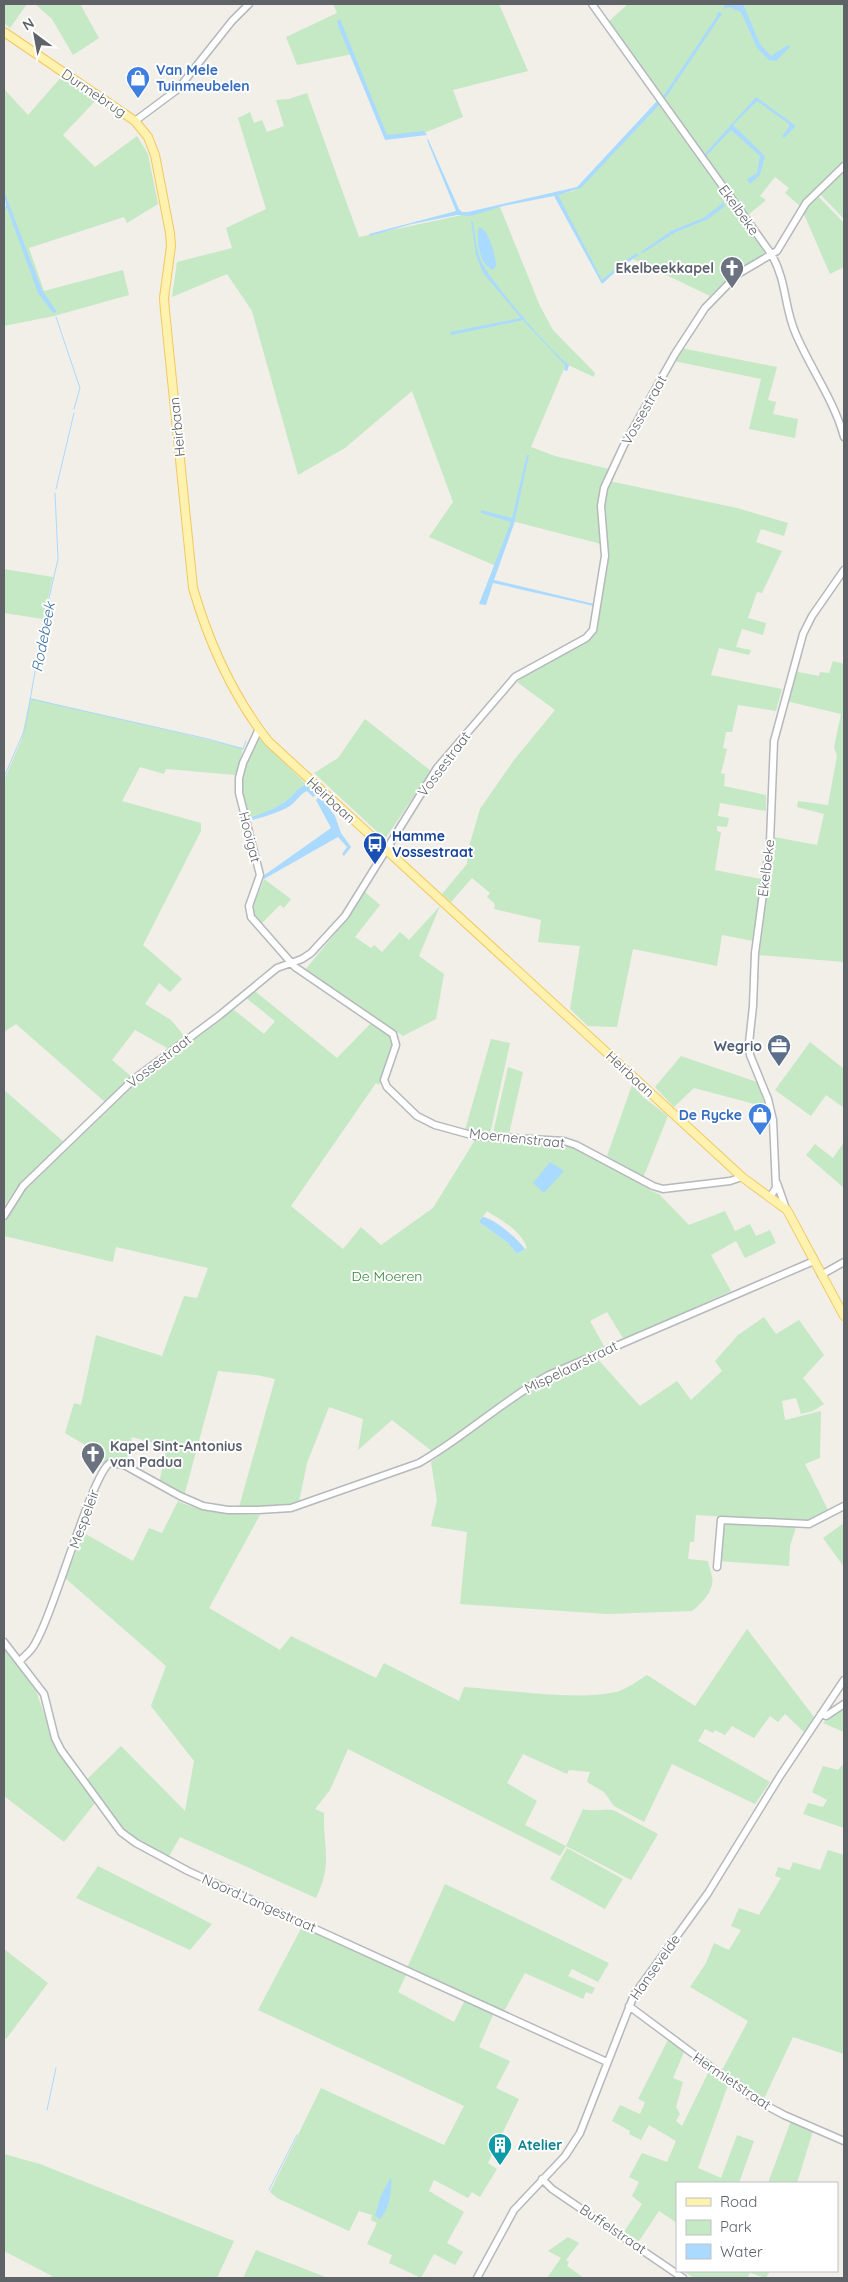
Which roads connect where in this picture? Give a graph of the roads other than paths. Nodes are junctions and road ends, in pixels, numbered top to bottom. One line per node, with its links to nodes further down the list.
1 (249, 4): 4 (street)
2 (592, 4): 6 (street, Ekelbeke)
3 (4, 32): 4 (main road, Durmebrug)
4 (135, 121): 9 (main road, Heirbaan)
5 (844, 166): 6 (street)
6 (772, 255): 7 (street, Ekelbeke); 10 (street, Vossestraat)
7 (844, 437)
8 (844, 570): 13 (street, Ekelbeke)
9 (258, 729): 10 (main road, Heirbaan); 11 (street, Hooigat)
10 (386, 851): 11 (street, Vossestraat); 12 (main road, Heirbaan)
11 (290, 962): 12 (street, Moernenstraat); 16 (street, Vossestraat)
12 (742, 1177): 14 (main road, Heirbaan)
13 (775, 1178): 14 (street, Ekelbeke); 15 (street, Ekelbeke)
14 (770, 1197): 15 (main road, Heirbaan)
15 (786, 1209): 17 (main road, Heirbaan)
16 (4, 1216)
17 (814, 1261): 19 (main road, Heirbaan); 21 (street, Mispelaarstraat)
18 (844, 1262): 19 (street)
19 (821, 1275): 20 (main road, Heirbaan)
20 (844, 1316)
21 (311, 1501): 25 (street, Mespeleir)
22 (844, 1506): 23 (street)
23 (717, 1567)
24 (4, 1642): 25 (street, Noord Langestraat)
25 (20, 1661): 30 (street, Noord Langestraat)
26 (844, 1680): 28 (street, Hansevelde)
27 (844, 1704): 28 (street)
28 (821, 1714): 29 (street, Hansevelde)
29 (629, 2006): 30 (street, Hansevelde); 31 (street, Hermietstraat)
30 (607, 2062): 32 (street, Hansevelde)
31 (844, 2141)
32 (542, 2179): 33 (street, Hansevelde); 34 (street, Buffelstraat)
33 (477, 2278)
34 (684, 2278)

